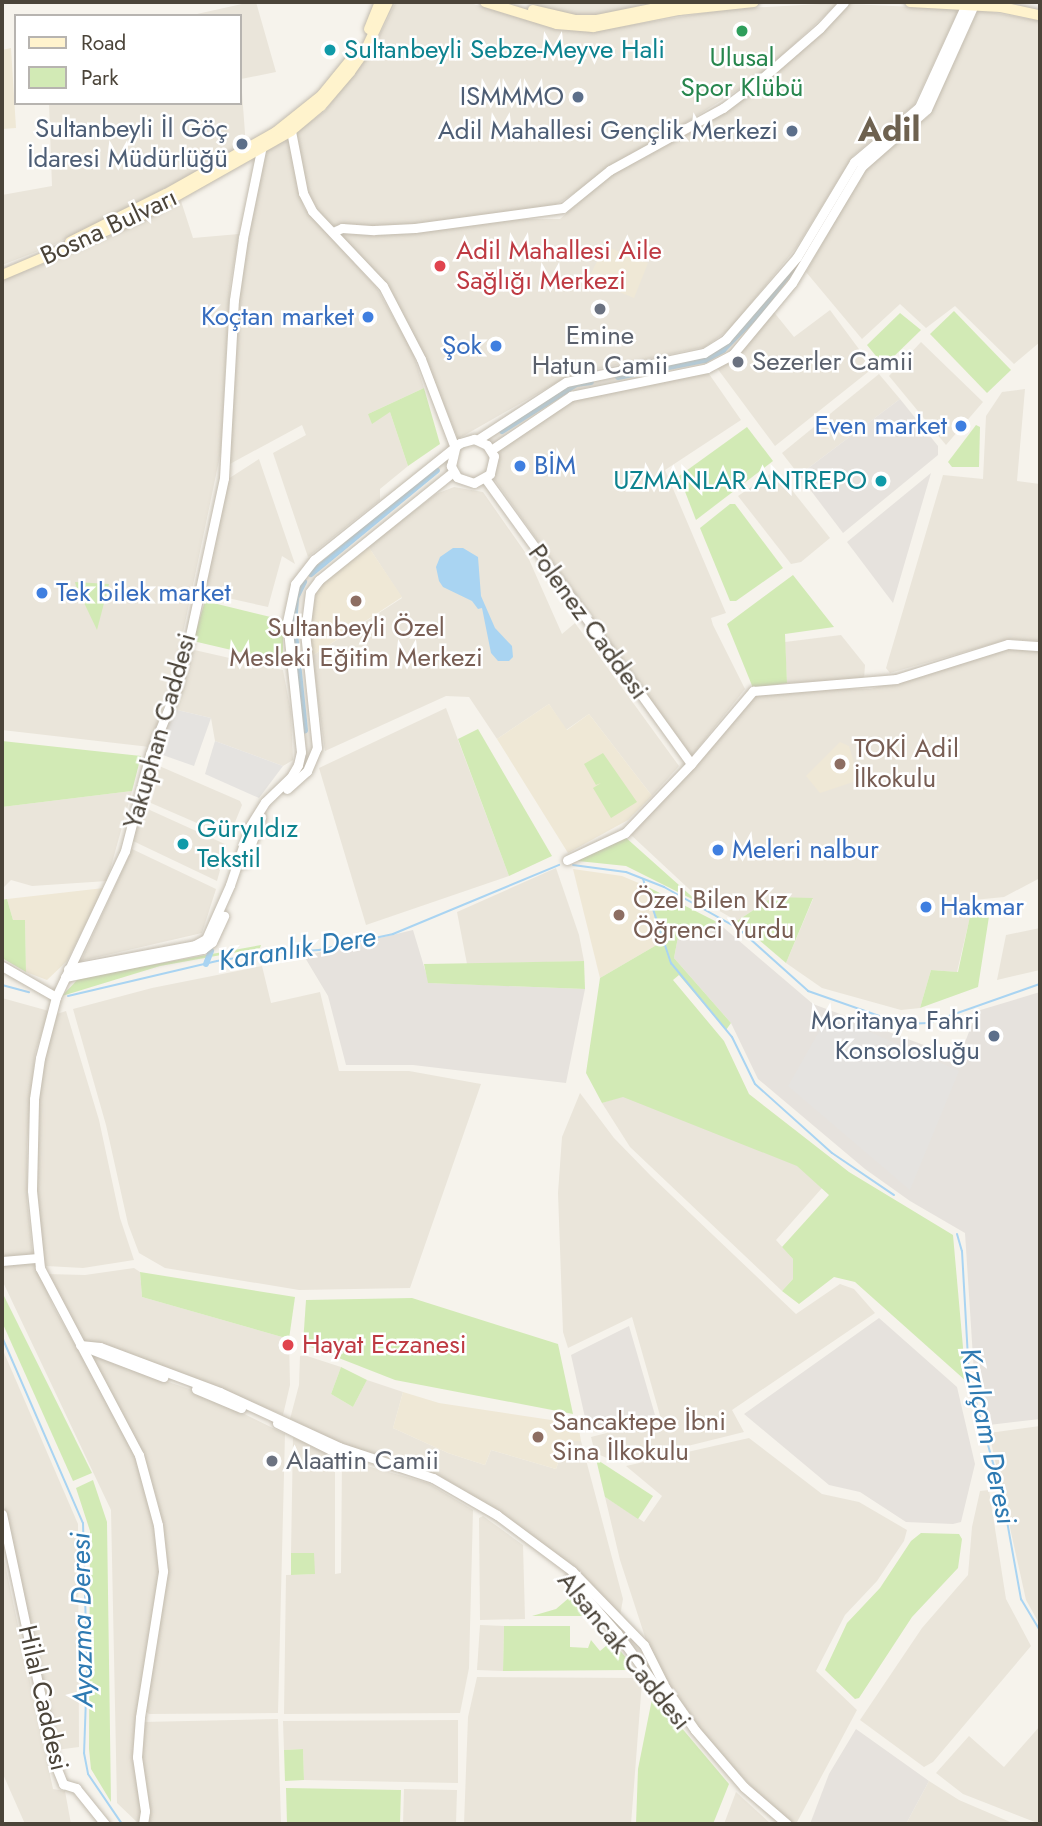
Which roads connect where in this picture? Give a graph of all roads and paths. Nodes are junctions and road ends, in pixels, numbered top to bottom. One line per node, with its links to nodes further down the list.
1 (380, 2): 20 (main road, Bosna Bulvarı)
2 (388, 2): 14 (main road, Bosna Bulvarı)
3 (485, 2): 6 (main road)
4 (506, 2): 5 (main road)
5 (690, 2)
6 (754, 2)
7 (844, 2): 17 (street)
8 (910, 2): 10 (main road)
9 (1008, 2): 11 (main road)
10 (971, 3): 12 (main road); 13 (street); 15 (street)
11 (1040, 9)
12 (1040, 15)
13 (891, 130): 15 (street); 18 (street)
14 (291, 131): 16 (main road, Bosna Bulvarı); 17 (street)
15 (902, 131): 19 (street)
16 (261, 150): 20 (main road, Bosna Bulvarı); 34 (street, Yakuphan Caddesi)
17 (332, 232): 24 (street)
18 (793, 261): 19 (street); 21 (street)
19 (801, 269): 22 (street)
20 (2, 273)
21 (608, 372): 22 (street); 23 (street)
22 (602, 389): 25 (street)
23 (477, 440): 24 (street); 25 (street)
24 (455, 447): 26 (street); 28 (street)
25 (491, 450): 27 (street)
26 (453, 472): 27 (street); 29 (street)
27 (485, 478): 31 (street, Polenez Caddesi)
28 (301, 575): 29 (street); 34 (street)
29 (317, 582): 34 (street)
30 (1040, 646): 31 (street)
31 (691, 764): 32 (street)
32 (567, 860)
33 (2, 966): 35 (street)
34 (67, 973): 35 (street, Yakuphan Caddesi)
35 (56, 997): 36 (street, Yakuphan Caddesi)
36 (38, 1258): 37 (street); 38 (street, Yakuphan Caddesi)
37 (2, 1261)
38 (80, 1345): 39 (street, Alsancak Caddesi); 46 (street, Yakuphan Caddesi)
39 (375, 1464): 41 (street, Alsancak Caddesi); 42 (street, Alsancak Caddesi)
40 (2, 1514): 45 (street, Hilal Caddesi)
41 (622, 1624): 42 (street); 43 (street, Alsancak Caddesi)
42 (617, 1633): 44 (street, Alsancak Caddesi)
43 (644, 1645): 44 (street); 48 (street, Alsancak Caddesi)
44 (635, 1656): 47 (street, Alsancak Caddesi)
45 (105, 1824)
46 (143, 1824)
47 (780, 1824)
48 (787, 1824)

